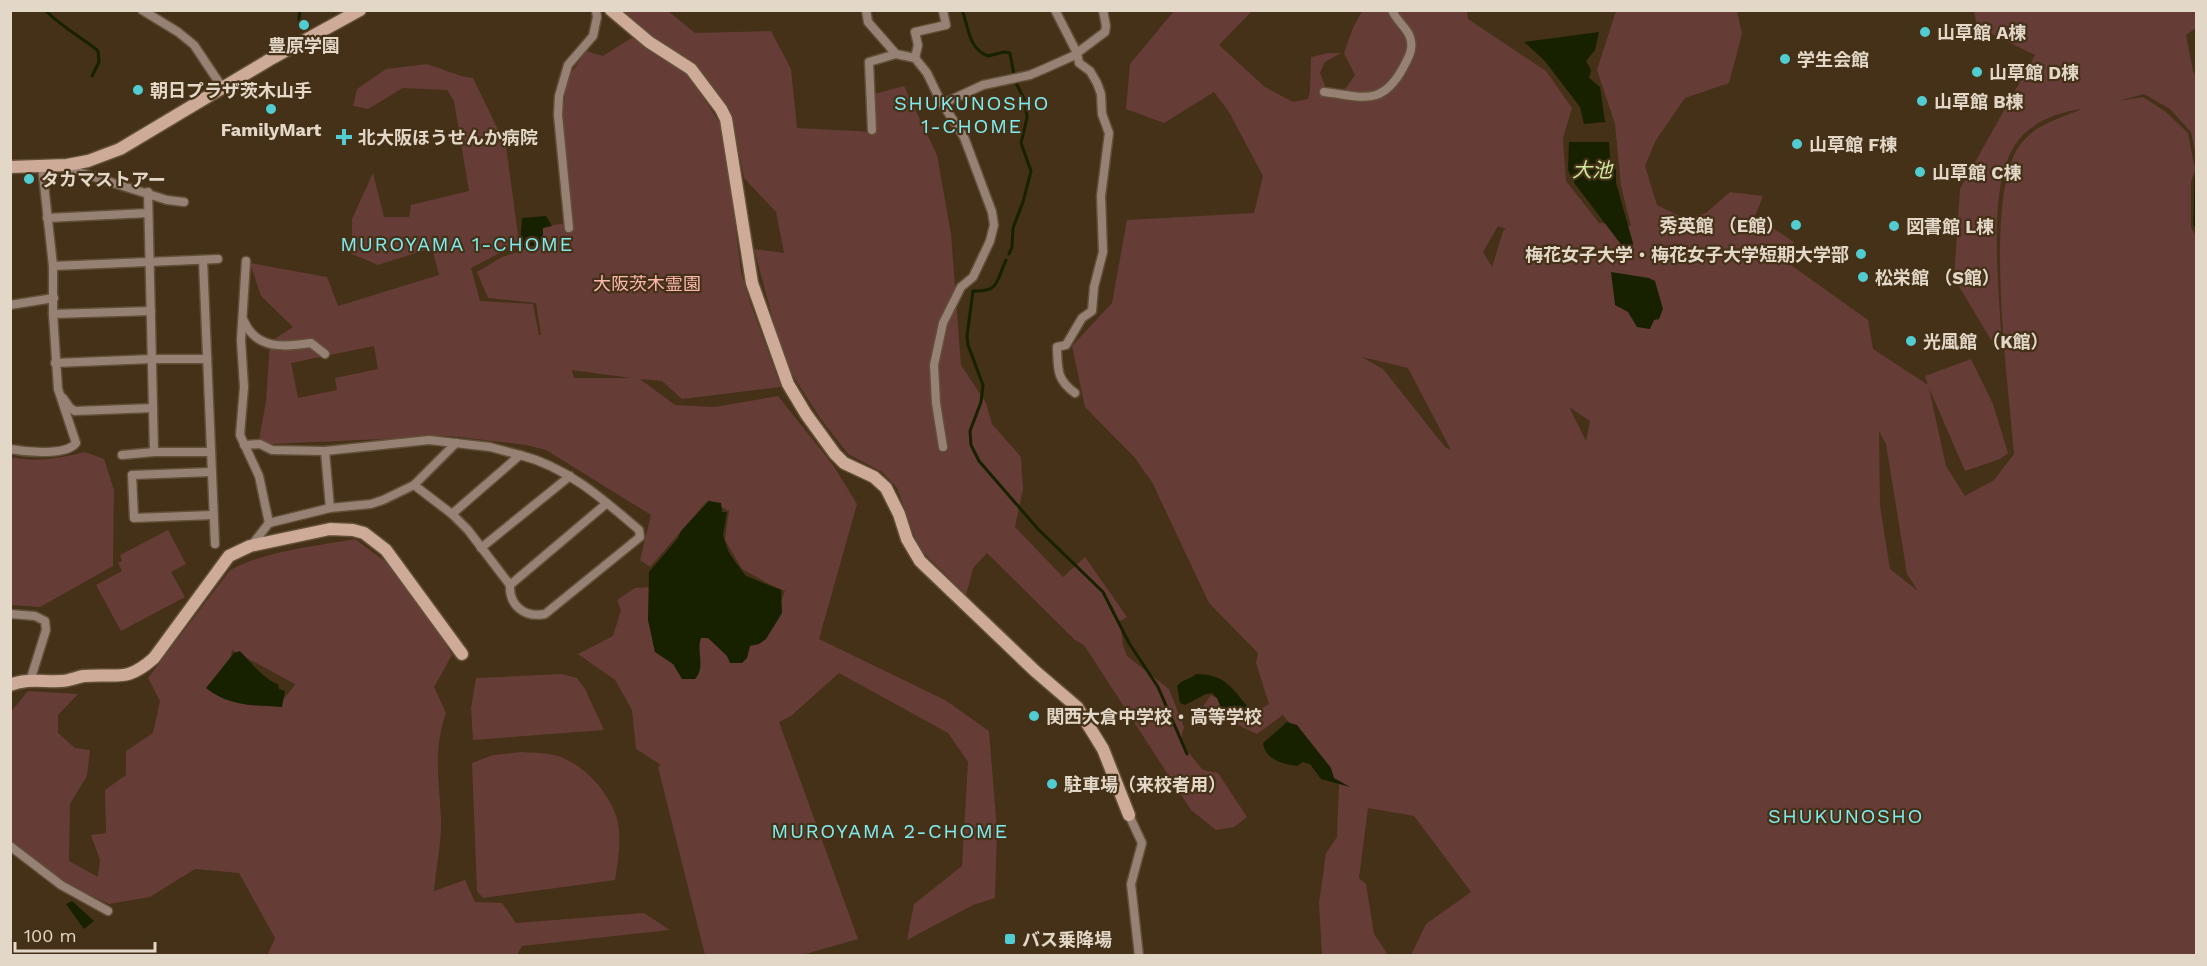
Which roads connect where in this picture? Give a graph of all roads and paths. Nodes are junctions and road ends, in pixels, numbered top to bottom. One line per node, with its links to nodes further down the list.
1 (142, 10): 13 (street)
2 (360, 10): 13 (street)
3 (596, 10): 24 (street)
4 (611, 10): 67 (street)
5 (866, 10): 11 (street)
6 (1055, 10): 10 (street)
7 (1103, 10): 10 (street)
8 (1392, 10): 14 (street)
9 (943, 11): 12 (street)
10 (1077, 53): 15 (street); 40 (street)
11 (896, 54): 12 (street); 16 (street)
12 (915, 58): 15 (street)
13 (222, 87): 17 (street)
14 (1324, 92)
15 (944, 103): 44 (street)
16 (872, 130)
17 (67, 165): 18 (street); 20 (street)
18 (42, 166): 19 (street); 23 (street)
19 (10, 167)
20 (148, 192): 21 (street); 22 (street)
21 (184, 202)
22 (148, 213): 23 (street); 27 (street)
23 (48, 218): 29 (street)
24 (569, 228)
25 (203, 260): 26 (street); 27 (street); 37 (street)
26 (218, 260)
27 (149, 261): 29 (street); 32 (street)
28 (246, 261): 34 (street)
29 (53, 266): 30 (street)
30 (54, 298): 31 (street); 33 (street)
31 (10, 305)
32 (151, 311): 33 (street); 36 (street)
33 (53, 314): 38 (street)
34 (243, 319): 35 (street); 43 (street)
35 (325, 354)
36 (152, 358): 37 (street); 38 (street); 41 (street)
37 (207, 358): 48 (street)
38 (55, 363): 39 (street)
39 (58, 389): 41 (street); 45 (street)
40 (1075, 393)
41 (153, 408): 47 (street)
42 (456, 443): 46 (street); 50 (street); 53 (street)
43 (244, 445): 46 (street); 58 (street)
44 (943, 447)
45 (10, 449)
46 (325, 451): 55 (street)
47 (154, 452): 48 (street); 49 (street)
48 (211, 452): 51 (street)
49 (122, 455)
50 (520, 455): 52 (street); 56 (street)
51 (212, 472): 57 (street); 57 (street)
52 (570, 476): 54 (street); 61 (street)
53 (414, 485): 55 (street); 56 (street)
54 (608, 503): 62 (street); 62 (street)
55 (330, 508): 58 (street)
56 (452, 514): 61 (street)
57 (213, 515): 59 (street)
58 (269, 523): 60 (street)
59 (214, 544)
60 (250, 546): 64 (street); 65 (street)
61 (481, 548): 62 (street)
62 (510, 585)
63 (10, 614): 65 (street)
64 (462, 654)
65 (30, 681): 66 (street)
66 (10, 685)
67 (1129, 815): 70 (street)
68 (10, 846): 69 (street)
69 (108, 911)
70 (1139, 956)

